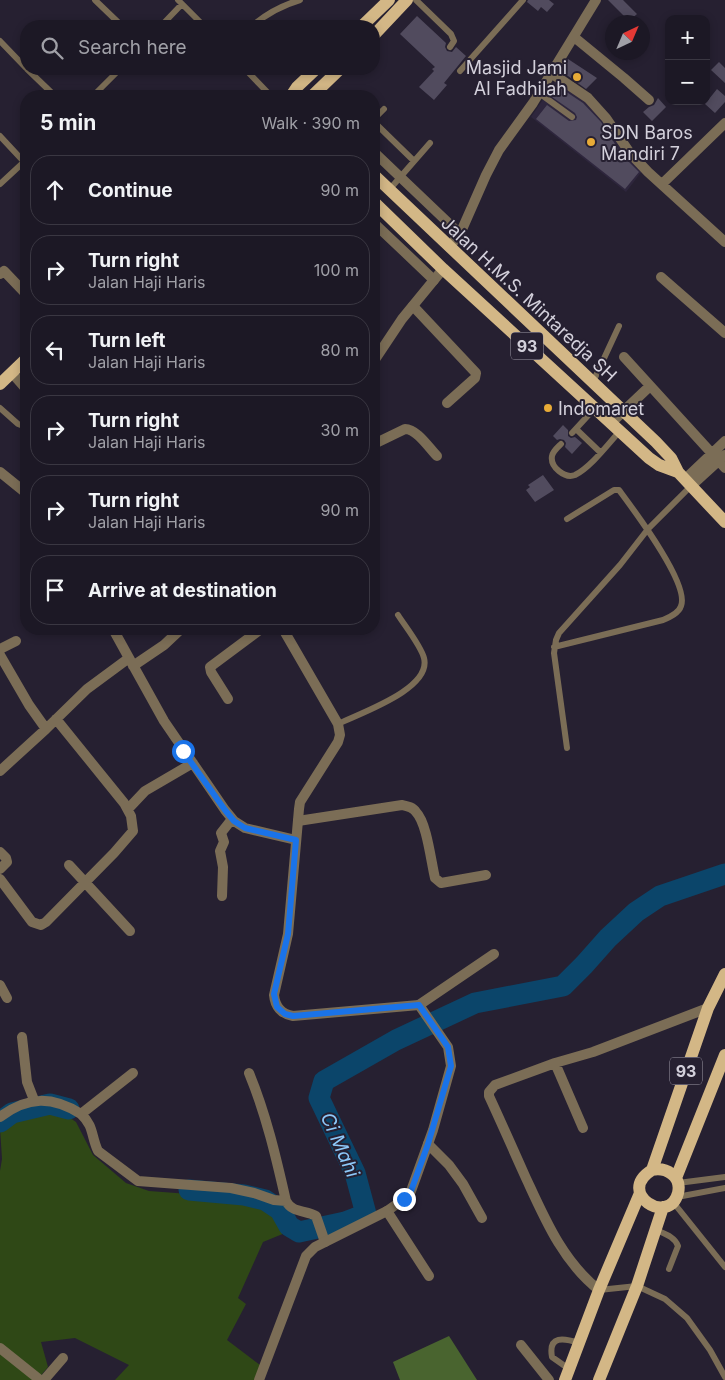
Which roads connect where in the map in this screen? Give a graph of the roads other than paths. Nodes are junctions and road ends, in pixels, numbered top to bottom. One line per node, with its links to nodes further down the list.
1 (95, 0): 10 (lane)
2 (300, 0): 13 (lane)
3 (389, 0): 9 (main road)
4 (407, 0): 16 (main road)
5 (416, 0): 19 (lane)
6 (523, 0): 21 (lane)
7 (596, 0): 17 (street)
8 (180, 2): 11 (lane); 12 (lane)
9 (372, 17): 14 (main road); 15 (lane)
10 (116, 20)
11 (165, 20)
12 (198, 20)
13 (260, 20)
14 (369, 20)
15 (373, 20)
16 (380, 29)
17 (574, 37): 22 (street); 34 (street)
18 (0, 41): 20 (lane)
19 (450, 47)
20 (20, 61)
21 (460, 71)
22 (551, 73): 33 (street); 49 (street)
23 (34, 75): 28 (lane)
24 (114, 75): 29 (lane)
25 (251, 75): 30 (lane)
26 (310, 75): 31 (main road)
27 (334, 75): 32 (main road)
28 (49, 90)
29 (99, 90)
30 (265, 90)
31 (295, 90)
32 (318, 90)
33 (539, 93): 37 (lane); 53 (street)
34 (649, 100)
35 (384, 109): 36 (lane)
36 (380, 113)
37 (572, 117)
38 (725, 123): 49 (street)
39 (380, 126): 44 (lane)
40 (0, 136): 42 (lane)
41 (430, 143): 44 (lane)
42 (20, 156)
43 (380, 158): 46 (street)
44 (414, 161): 46 (lane)
45 (20, 167): 48 (lane)
46 (401, 178): 50 (lane); 53 (street)
47 (380, 181): 50 (main road, Jalan H.M.S. Mintaredja SH / 93)
48 (0, 184)
49 (662, 184): 54 (street)
50 (390, 190): 55 (main road, Jalan H.M.S. Mintaredja SH / 93)
51 (380, 208): 56 (main road, Jalan H.M.S. Mintaredja SH / 93)
52 (380, 228): 59 (street)
53 (460, 234): 55 (street)
54 (725, 242)
55 (449, 247): 68 (main road, Jalan H.M.S. Mintaredja SH / 93)
56 (443, 268): 59 (street); 74 (main road, Jalan H.M.S. Mintaredja SH / 93)
57 (1, 271): 60 (street)
58 (661, 277): 63 (street)
59 (434, 280): 61 (street)
60 (20, 288)
61 (413, 306): 64 (street); 72 (street)
62 (619, 326): 68 (lane)
63 (725, 333)
64 (380, 353)
65 (624, 357): 71 (street)
66 (20, 365): 67 (main road)
67 (12, 373): 69 (street); 70 (main road)
68 (592, 382): 75 (main road, Jalan H.M.S. Mintaredja SH / 93)
69 (20, 383)
70 (0, 384)
71 (650, 386): 75 (street); 83 (street)
72 (447, 403)
73 (0, 408): 76 (lane)
74 (596, 408): 77 (main road, Jalan H.M.S. Mintaredja SH / 93); 81 (lane)
75 (624, 411): 77 (street); 85 (main road, Jalan H.M.S. Mintaredja SH / 93)
76 (20, 424)
77 (616, 427): 81 (lane); 85 (main road, Jalan H.M.S. Mintaredja SH / 93)
78 (725, 440): 83 (street)
79 (380, 441): 82 (street)
80 (561, 444): 81 (lane)
81 (600, 452)
82 (437, 456)
83 (720, 460): 85 (street)
84 (0, 472): 86 (street)
85 (684, 479): 88 (main road, Jalan H.M.S. Mintaredja SH / 93); 89 (lane)
86 (20, 488)
87 (568, 519): 89 (lane)
88 (725, 522)
89 (648, 530): 96 (lane); 96 (lane)
90 (398, 615): 102 (lane)
91 (116, 635): 99 (street)
92 (174, 635): 99 (street)
93 (253, 635): 100 (street)
94 (286, 635): 102 (street)
95 (16, 641): 97 (street)
96 (554, 647): 104 (lane)
97 (0, 649)
98 (0, 655): 103 (street)
99 (131, 662): 101 (street); 105 (street)
100 (228, 699)
101 (56, 719): 103 (street); 107 (street)
102 (338, 724): 109 (street)
103 (46, 728): 106 (street)
104 (567, 748)
105 (193, 763): 107 (street); 108 (street)
106 (0, 771)
107 (128, 809): 116 (street)
108 (232, 819): 110 (street); 117 (street)
109 (298, 821): 110 (street); 114 (street)
110 (296, 840): 125 (street)
111 (0, 852): 113 (street)
112 (69, 865): 116 (street)
113 (0, 869)
114 (486, 875)
115 (0, 879): 116 (street)
116 (86, 882): 118 (street)
117 (222, 896)
118 (130, 931)
119 (494, 954): 125 (street)
120 (725, 974): 122 (main road, 93)
121 (0, 985): 123 (street)
122 (720, 989): 124 (main road, 93)
123 (7, 998)
124 (708, 1008): 128 (street); 136 (main road, 93)
125 (422, 1009): 135 (street)
126 (22, 1037): 131 (street)
127 (725, 1055): 138 (main road, 93)
128 (554, 1063): 134 (street); 151 (street)
129 (133, 1073): 132 (street)
130 (249, 1073): 141 (street)
131 (34, 1100): 132 (street); 133 (street)
132 (81, 1114): 141 (street)
133 (0, 1117)
134 (583, 1128)
135 (428, 1144): 143 (street); 144 (street)
136 (652, 1170): 138 (main road); 140 (main road, 93)
137 (725, 1177): 138 (lane)
138 (677, 1181): 142 (main road, 93)
139 (725, 1188): 142 (lane)
140 (640, 1193): 142 (main road); 151 (main road, 93)
141 (286, 1201): 146 (street)
142 (671, 1202): 145 (main road, 93); 147 (lane)
143 (387, 1211): 146 (street); 149 (street)
144 (482, 1218)
145 (656, 1230): 148 (lane); 150 (main road, 93)
146 (324, 1238): 159 (street)
147 (725, 1267)
148 (669, 1269)
149 (429, 1276)
150 (637, 1286): 151 (lane); 157 (lane); 161 (main road, 93)
151 (599, 1290): 152 (main road, 93)
152 (578, 1343): 156 (main road, 93); 156 (lane)
153 (521, 1345): 160 (street)
154 (0, 1348): 158 (street)
155 (63, 1358): 158 (street)
156 (567, 1375)
157 (725, 1377)
158 (42, 1380)
159 (259, 1380)
160 (549, 1380)
161 (599, 1380)

